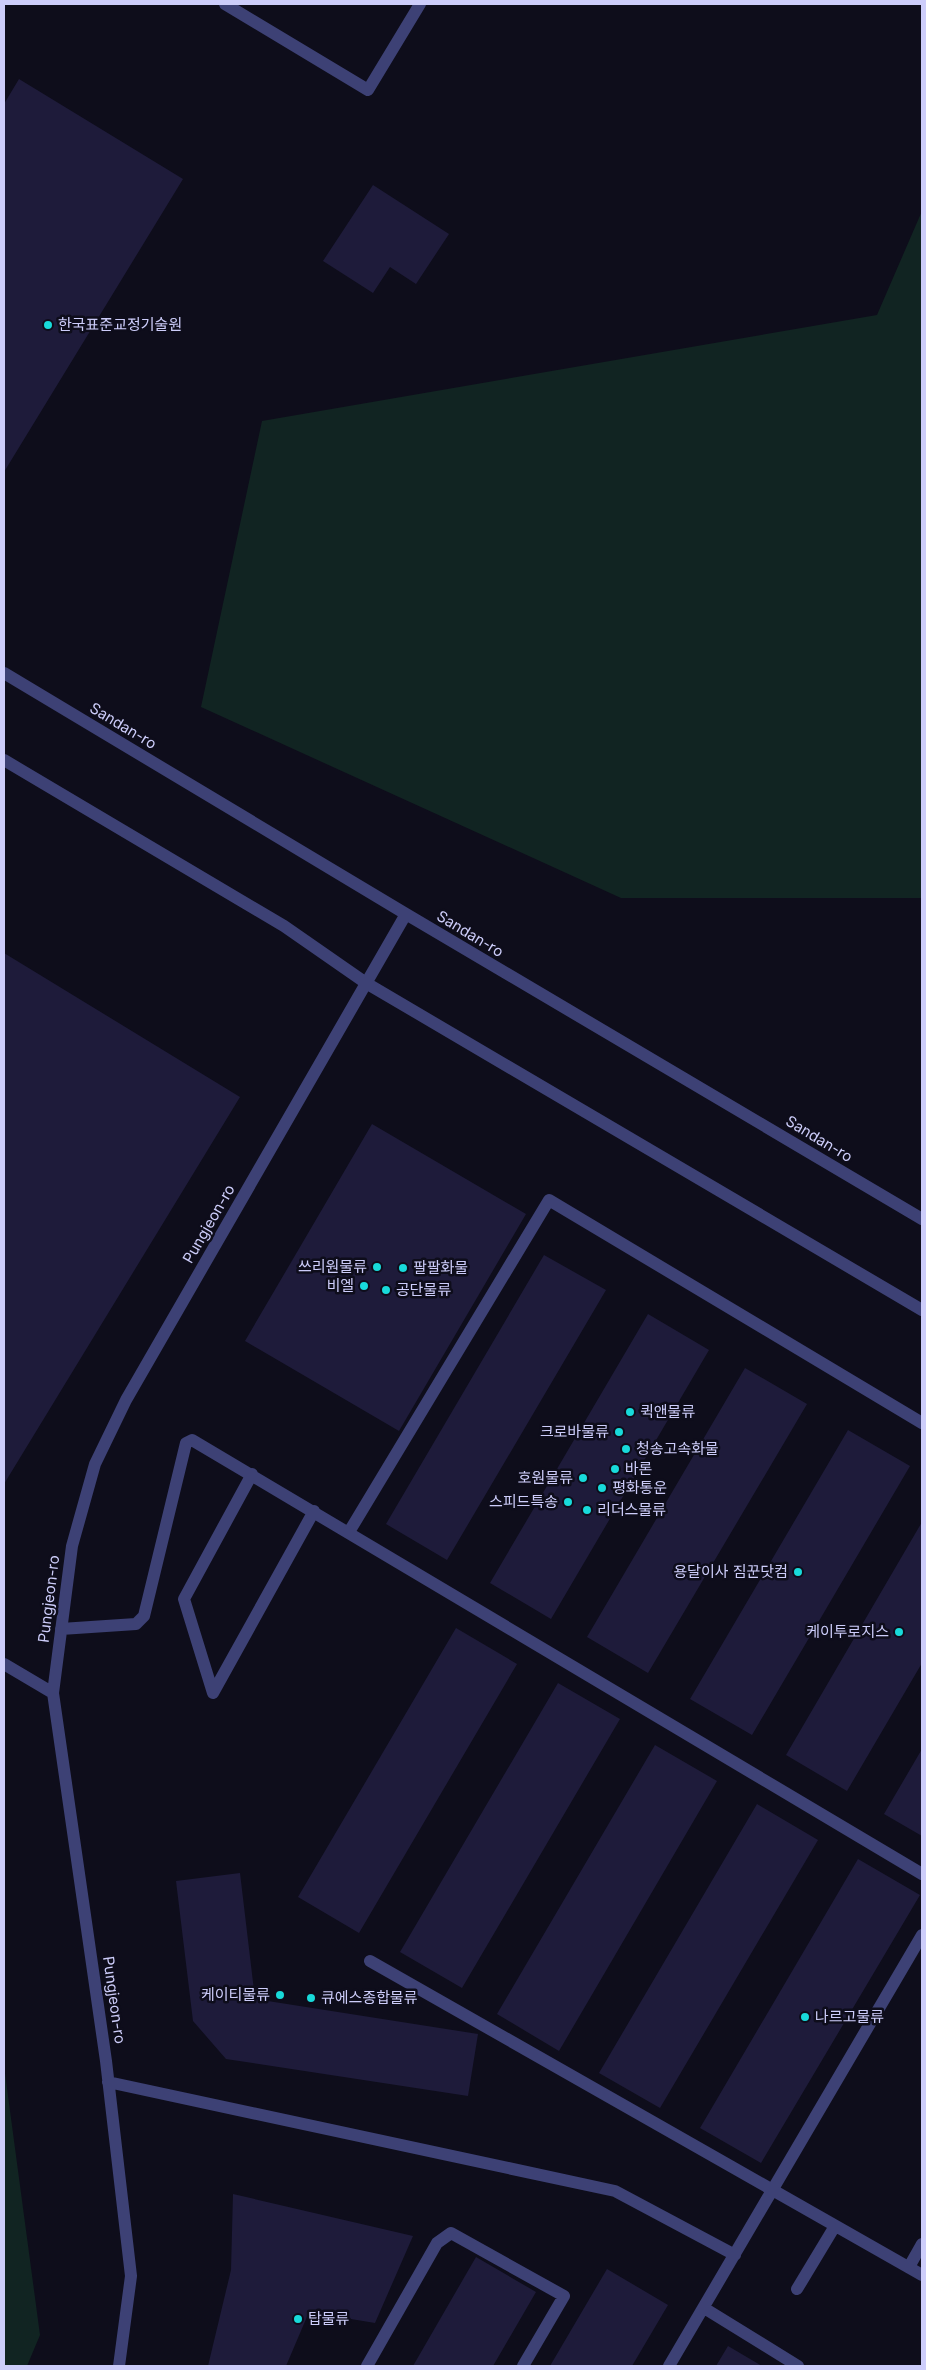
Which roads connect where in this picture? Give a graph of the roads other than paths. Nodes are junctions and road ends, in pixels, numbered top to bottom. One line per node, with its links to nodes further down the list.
1 (224, 4): 2 (street)
2 (420, 4)
3 (4, 673): 5 (street, Sandan-ro)
4 (4, 760): 6 (street)
5 (406, 914): 6 (street, Pungjeon-ro); 7 (street, Sandan-ro)
6 (366, 983): 8 (street); 13 (street, Pungjeon-ro)
7 (922, 1219)
8 (922, 1310)
9 (922, 1423): 12 (street)
10 (252, 1474): 11 (street); 11 (street); 13 (street)
11 (314, 1511): 12 (street)
12 (349, 1532): 16 (street)
13 (61, 1629): 15 (street, Pungjeon-ro)
14 (4, 1664): 15 (street)
15 (53, 1693): 19 (street, Pungjeon-ro)
16 (922, 1874)
17 (922, 1935): 20 (street)
18 (370, 1961): 20 (street)
19 (108, 2082): 23 (street); 28 (street, Pungjeon-ro)
20 (774, 2191): 21 (street); 23 (street)
21 (835, 2226): 24 (street); 26 (street)
22 (922, 2244): 24 (street)
23 (735, 2255): 27 (street)
24 (909, 2267): 25 (street)
25 (922, 2275)
26 (797, 2289)
27 (704, 2308): 31 (street); 32 (street)
28 (119, 2366)
29 (367, 2366): 30 (street)
30 (523, 2366)
31 (669, 2366)
32 (798, 2366)

